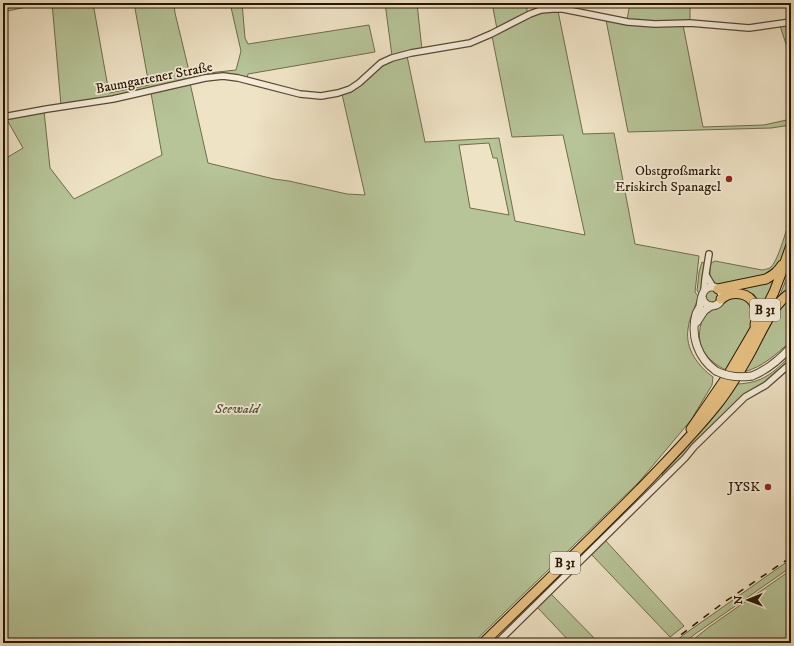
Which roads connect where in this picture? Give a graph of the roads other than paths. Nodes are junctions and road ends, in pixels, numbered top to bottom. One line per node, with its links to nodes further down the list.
1 (791, 22): 2 (street, Baumgartener Straße)
2 (3, 117)
3 (790, 246): 7 (main road); 14 (main road, B 31)
4 (709, 254): 6 (street)
5 (791, 263): 12 (main road, B 31)
6 (706, 275): 7 (street); 9 (street)
7 (716, 288): 9 (street); 10 (street)
8 (791, 293): 12 (main road)
9 (703, 294): 11 (street); 13 (street)
10 (721, 299): 11 (street); 14 (main road)
11 (711, 306): 13 (street)
12 (767, 322): 17 (main road, B 31)
13 (694, 328): 15 (street, bridge)
14 (744, 347): 17 (main road, B 31)
15 (791, 347)
16 (791, 364): 19 (street)
17 (668, 460): 18 (main road, B 31)
18 (483, 643)
19 (497, 643)

